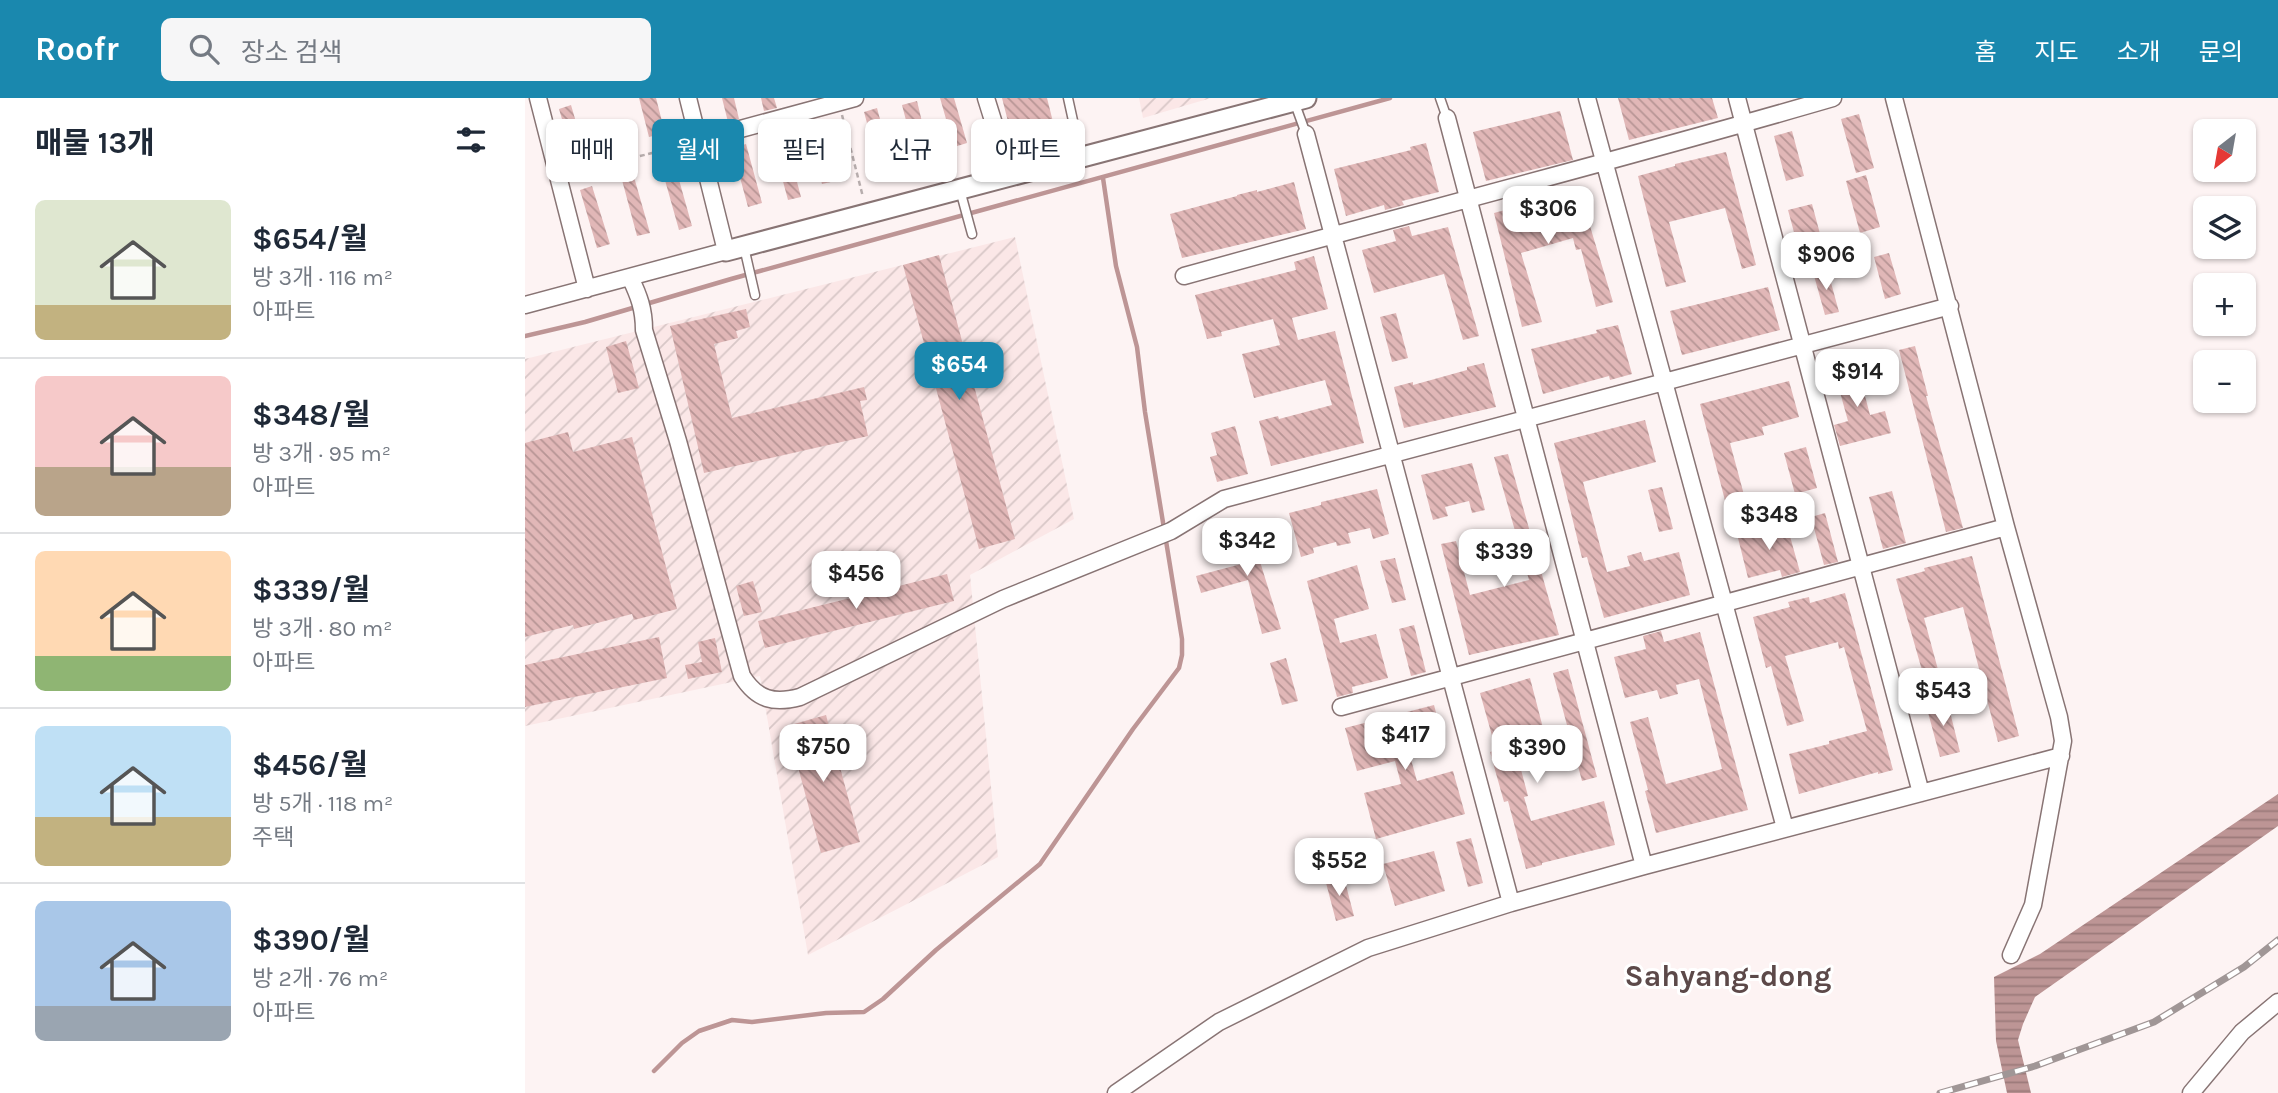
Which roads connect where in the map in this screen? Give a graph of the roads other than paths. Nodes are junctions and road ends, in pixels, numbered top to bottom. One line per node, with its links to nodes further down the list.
1 (538, 98): 30 (street)
2 (688, 98): 13 (street)
3 (855, 98): 17 (street)
4 (986, 98): 14 (street)
5 (1069, 98): 15 (lane)
6 (1441, 98): 12 (lane)
7 (1587, 98): 20 (street)
8 (1737, 98): 16 (street)
9 (1833, 98): 16 (street)
10 (1894, 98): 33 (street)
11 (1299, 103): 18 (lane); 19 (street)
12 (1447, 118): 24 (street)
13 (694, 119)
14 (993, 119)
15 (1073, 119)
16 (1744, 124): 20 (street); 34 (street)
17 (744, 128)
18 (1305, 131): 26 (street)
19 (1085, 156)
20 (1605, 164): 24 (street); 35 (street)
21 (714, 182): 27 (street)
22 (985, 182): 23 (street)
23 (960, 189): 25 (lane); 27 (street)
24 (1468, 198): 26 (street); 36 (street)
25 (972, 234)
26 (1332, 234): 28 (street); 37 (street)
27 (739, 253): 29 (street); 31 (lane)
28 (1184, 276)
29 (630, 277): 30 (street); 37 (street)
30 (587, 289): 32 (street)
31 (755, 295)
32 (525, 305)
33 (1950, 306): 34 (street); 38 (street)
34 (1801, 346): 35 (street); 39 (street)
35 (1664, 382): 36 (street); 40 (street)
36 (1526, 419): 37 (street); 41 (street)
37 (1391, 455): 42 (street)
38 (2006, 527): 39 (street); 44 (street)
39 (1860, 566): 40 (street); 45 (street)
40 (1724, 603): 41 (street); 46 (street)
41 (1585, 641): 42 (street); 47 (street)
42 (1451, 677): 43 (street); 48 (street)
43 (1341, 707)
44 (2060, 756): 45 (street); 49 (street)
45 (1921, 793): 46 (street)
46 (1785, 828): 47 (street)
47 (1644, 866): 48 (street)
48 (1511, 903): 51 (street)
49 (2011, 955)
50 (2278, 1002): 52 (street)
51 (1116, 1093)
52 (2191, 1093)

